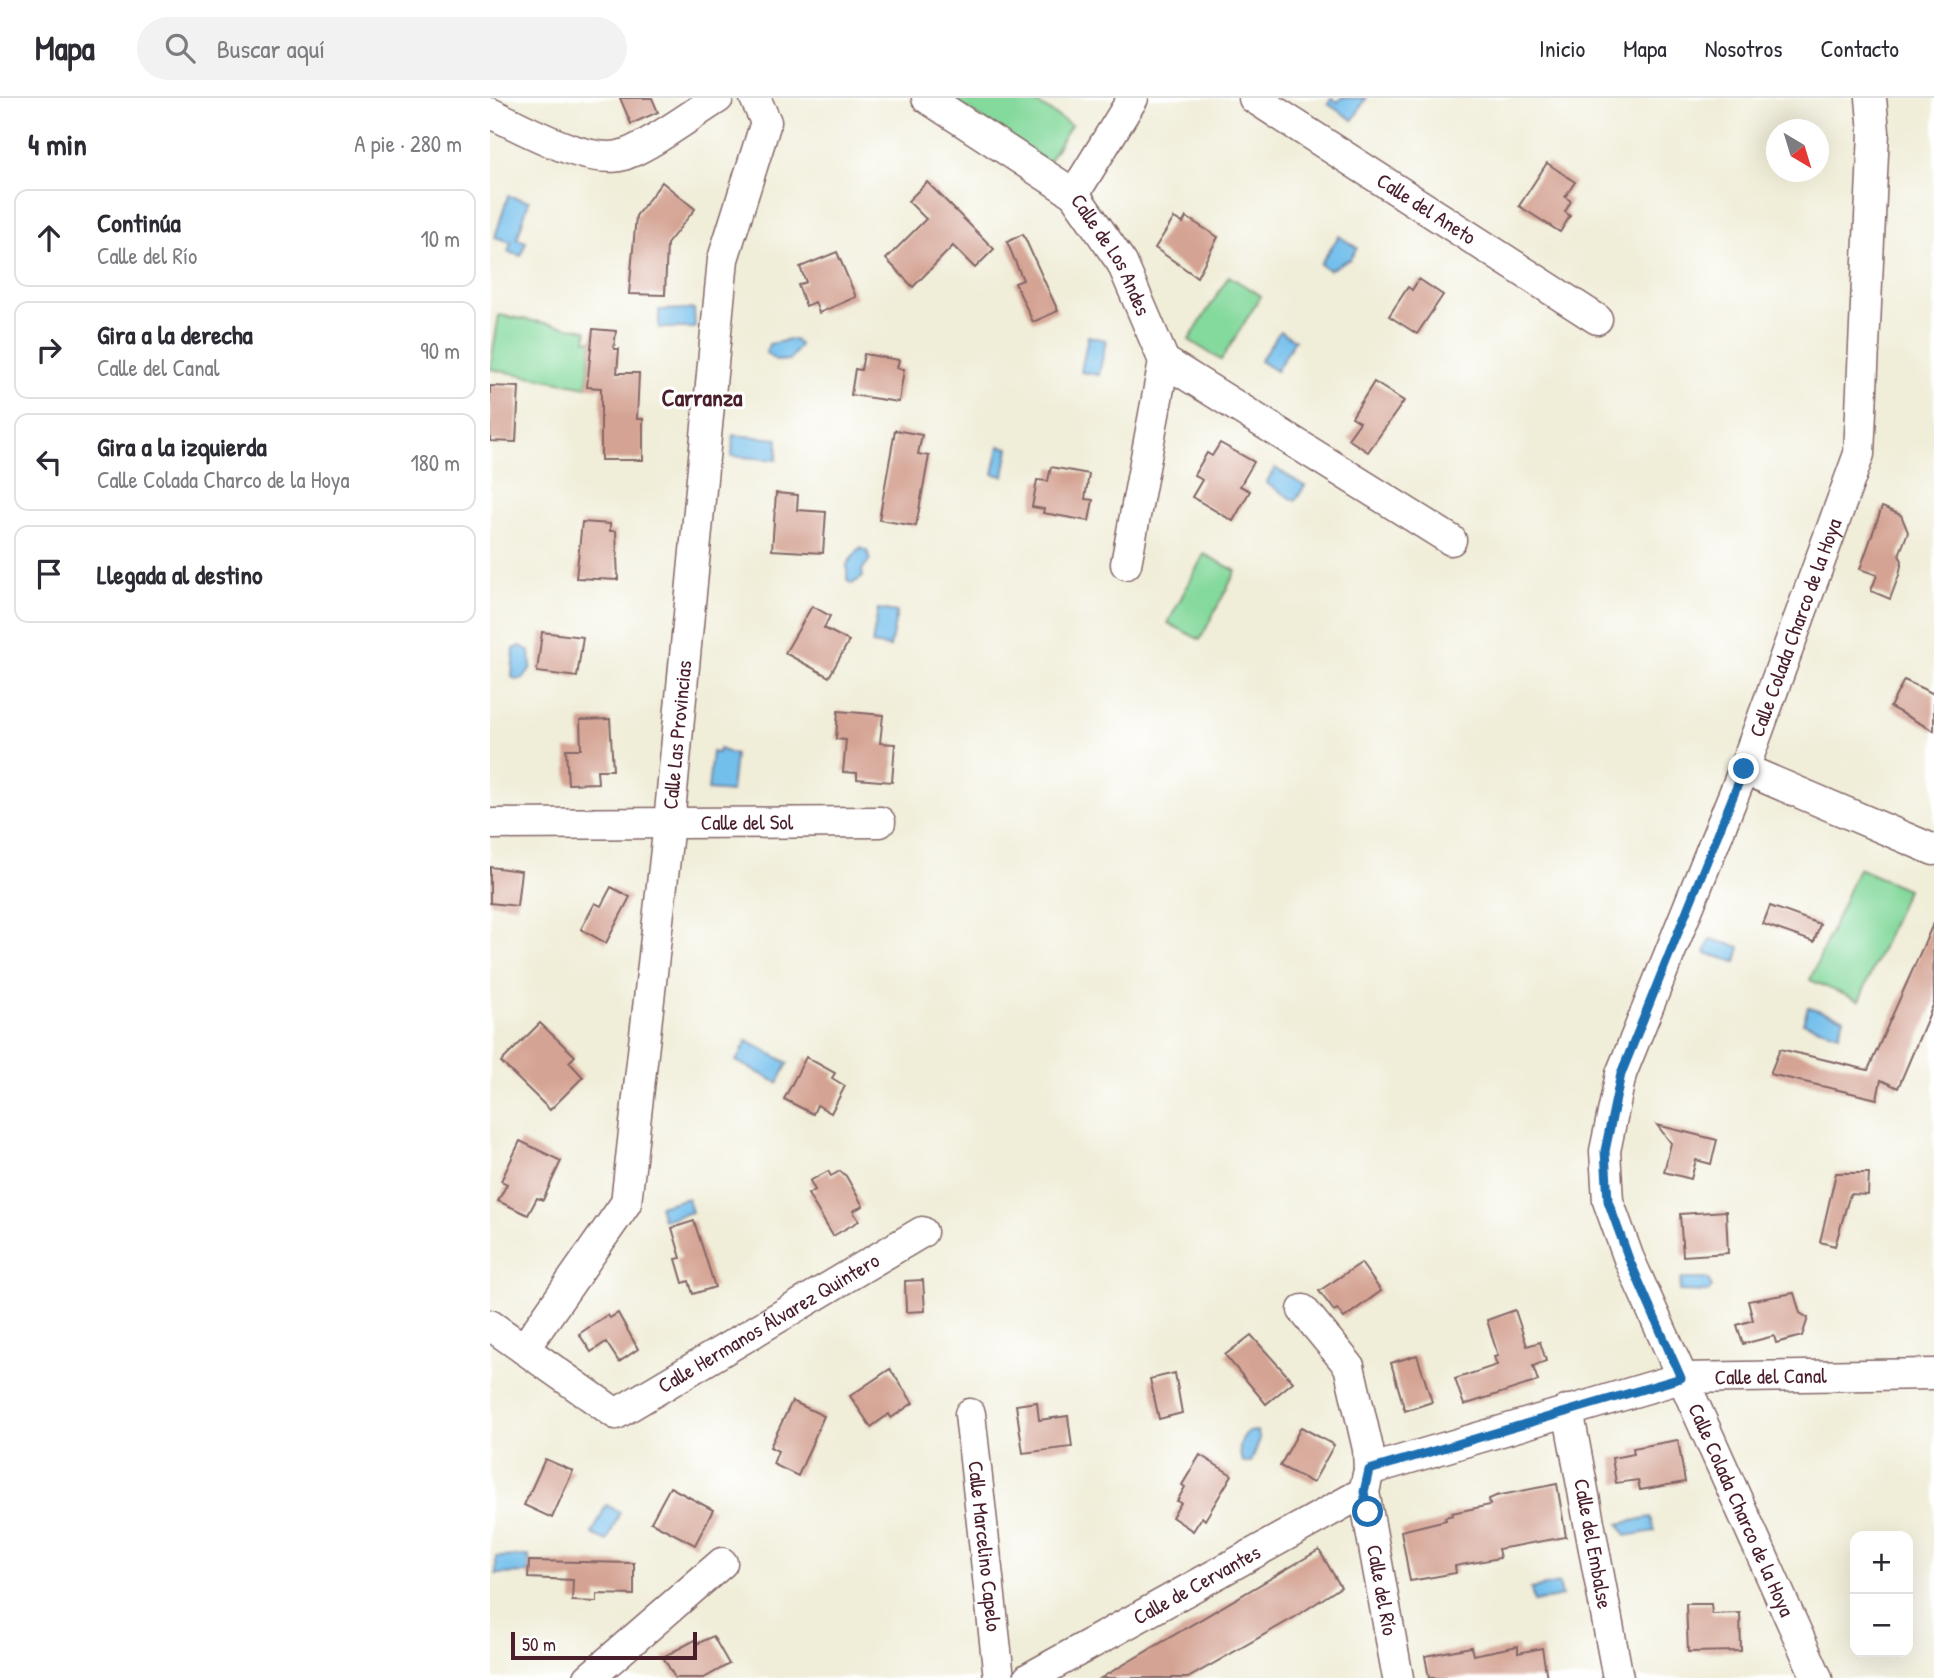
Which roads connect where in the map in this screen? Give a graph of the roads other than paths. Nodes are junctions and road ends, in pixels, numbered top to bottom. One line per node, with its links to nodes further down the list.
1 (718, 98): 7 (street)
2 (755, 98): 15 (street, Calle Las Provincias)
3 (927, 98): 8 (street, Calle de Los Andes)
4 (1133, 98): 8 (street)
5 (1254, 98): 9 (street, Calle del Aneto)
6 (1871, 98): 13 (street, Calle Colada Charco de la Hoya)
7 (490, 113)
8 (1074, 194): 10 (street, Calle de Los Andes)
9 (1597, 319)
10 (1164, 361): 11 (street); 12 (street)
11 (1451, 540)
12 (1126, 564)
13 (1744, 769): 17 (street); 23 (street, Calle Colada Charco de la Hoya)
14 (880, 822): 15 (street, Calle del Sol)
15 (669, 823): 16 (street, Calle del Sol); 21 (street, Calle Las Provincias)
16 (490, 824)
17 (1934, 849)
18 (922, 1233): 21 (street, Calle Hermanos Álvarez Quintero)
19 (1303, 1310): 26 (street, Calle del Río)
20 (490, 1325): 21 (street)
21 (524, 1349)
22 (1934, 1374): 23 (street, Calle del Canal)
23 (1681, 1378): 24 (street, Calle del Canal); 33 (street, Calle Colada Charco de la Hoya)
24 (1568, 1410): 26 (street, Calle del Canal); 32 (street, Calle del Embalse)
25 (970, 1414): 29 (street, Calle Marcelino Capelo)
26 (1367, 1481): 30 (street, Calle de Cervantes); 31 (street, Calle del Río)
27 (722, 1563): 28 (street)
28 (589, 1678)
29 (999, 1678)
30 (1029, 1678)
31 (1398, 1678)
32 (1618, 1678)
33 (1817, 1678)

